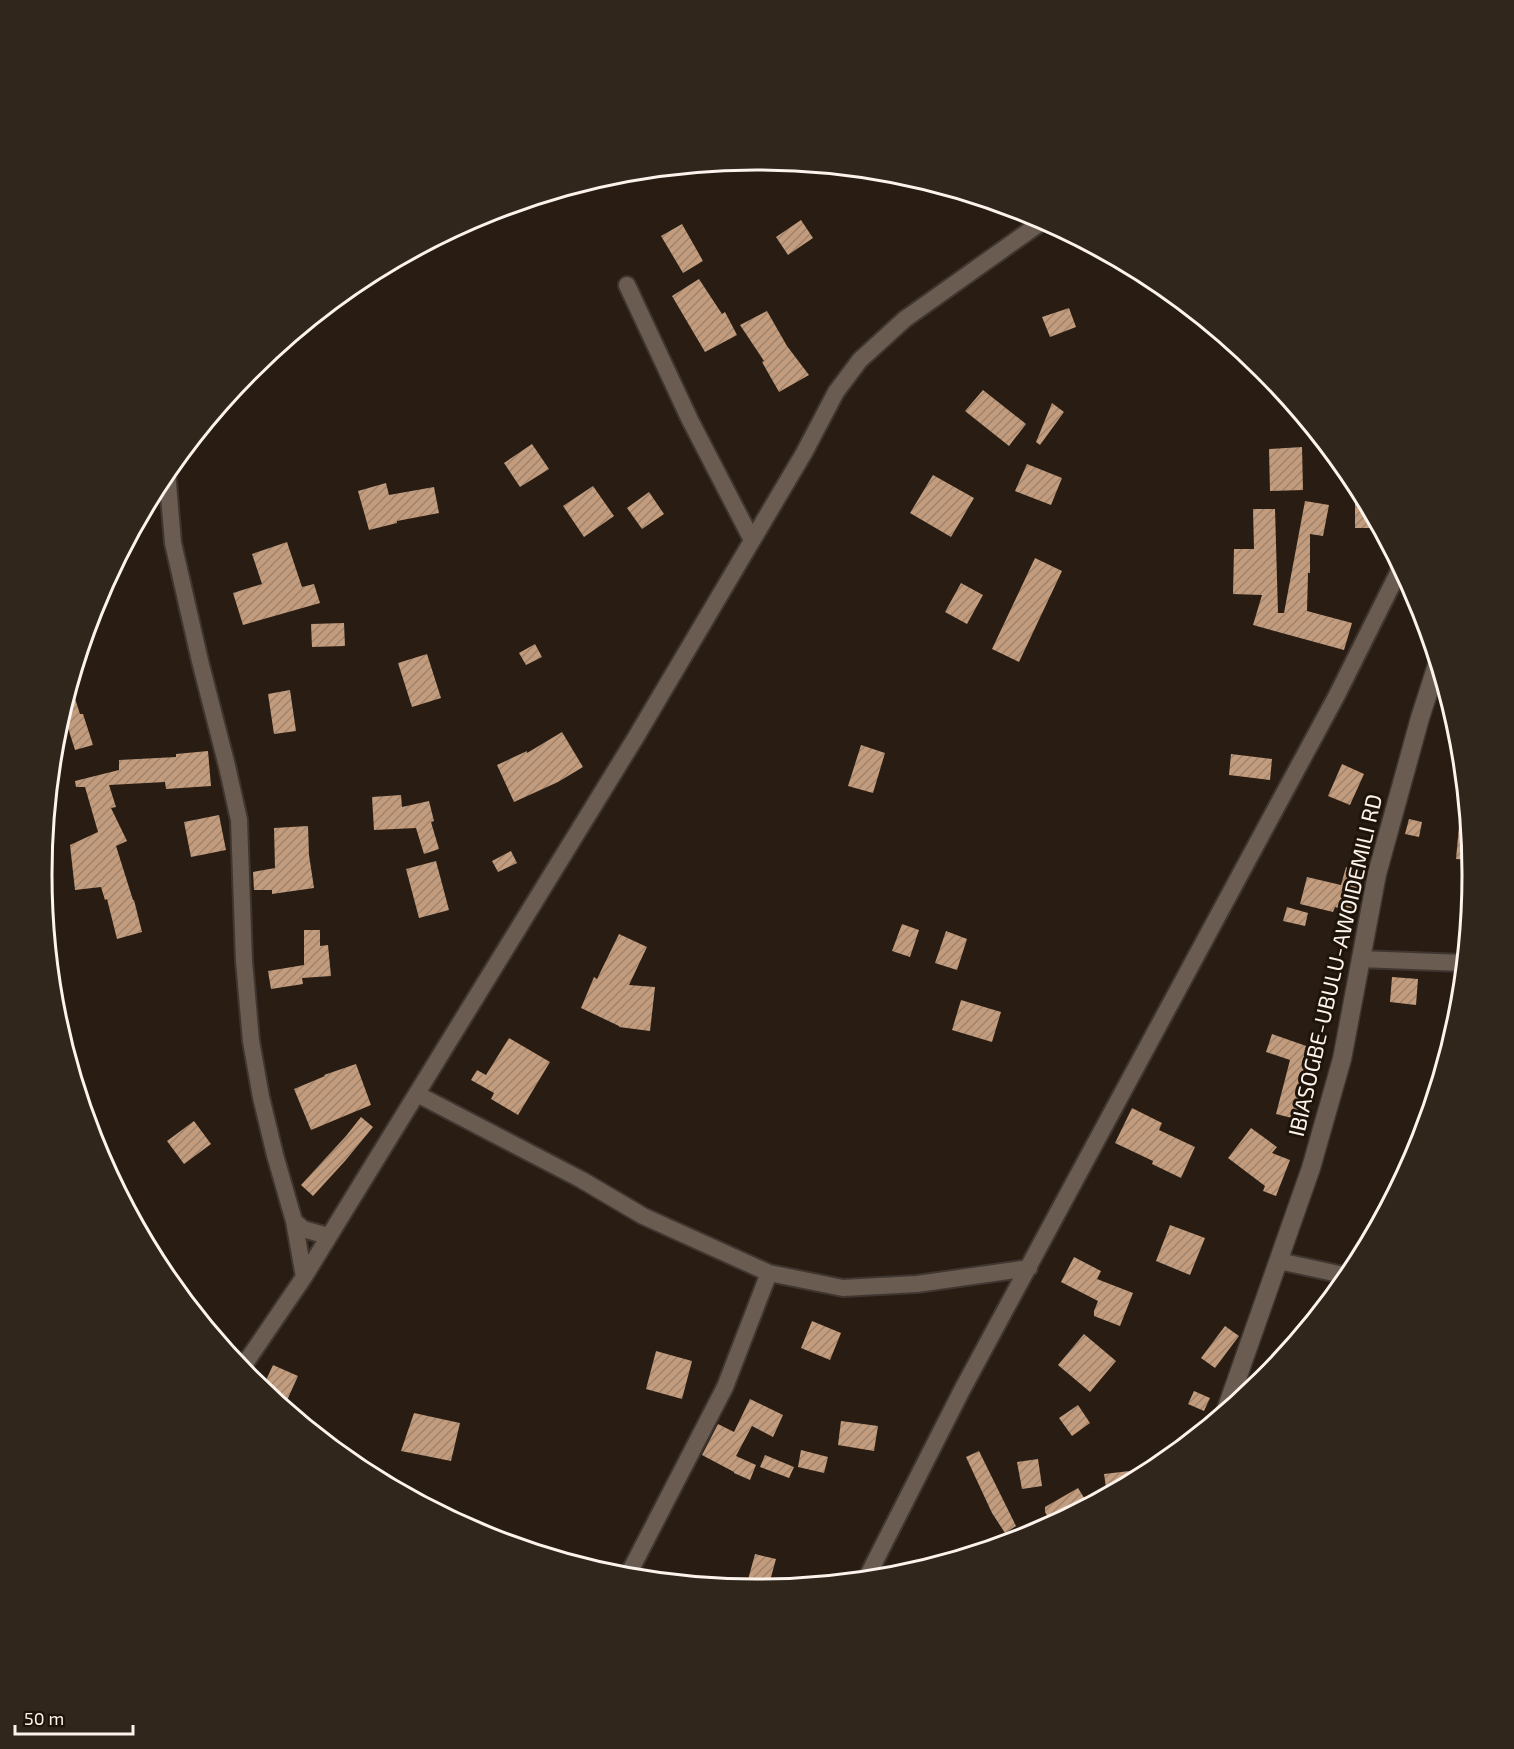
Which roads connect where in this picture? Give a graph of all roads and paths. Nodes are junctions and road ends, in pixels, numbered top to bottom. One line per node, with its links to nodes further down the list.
1 (1034, 227): 4 (street)
2 (627, 285): 4 (street)
3 (168, 487): 10 (street)
4 (752, 540): 9 (street)
5 (1395, 577): 13 (street)
6 (1433, 678): 7 (street, IBIASOGBE-UBULU-AWOIDEMILI RD)
7 (1360, 959): 8 (street); 12 (street, IBIASOGBE-UBULU-AWOIDEMILI RD)
8 (1455, 963)
9 (417, 1094): 11 (street); 14 (street)
10 (294, 1221): 11 (street); 16 (street)
11 (328, 1236): 16 (street)
12 (1279, 1261): 15 (street); 18 (street, IBIASOGBE-UBULU-AWOIDEMILI RD)
13 (1029, 1268): 14 (street); 20 (street)
14 (769, 1273): 19 (street)
15 (1337, 1274)
16 (304, 1276): 17 (street)
17 (247, 1360)
18 (1231, 1395)
19 (632, 1567)
20 (871, 1569)

